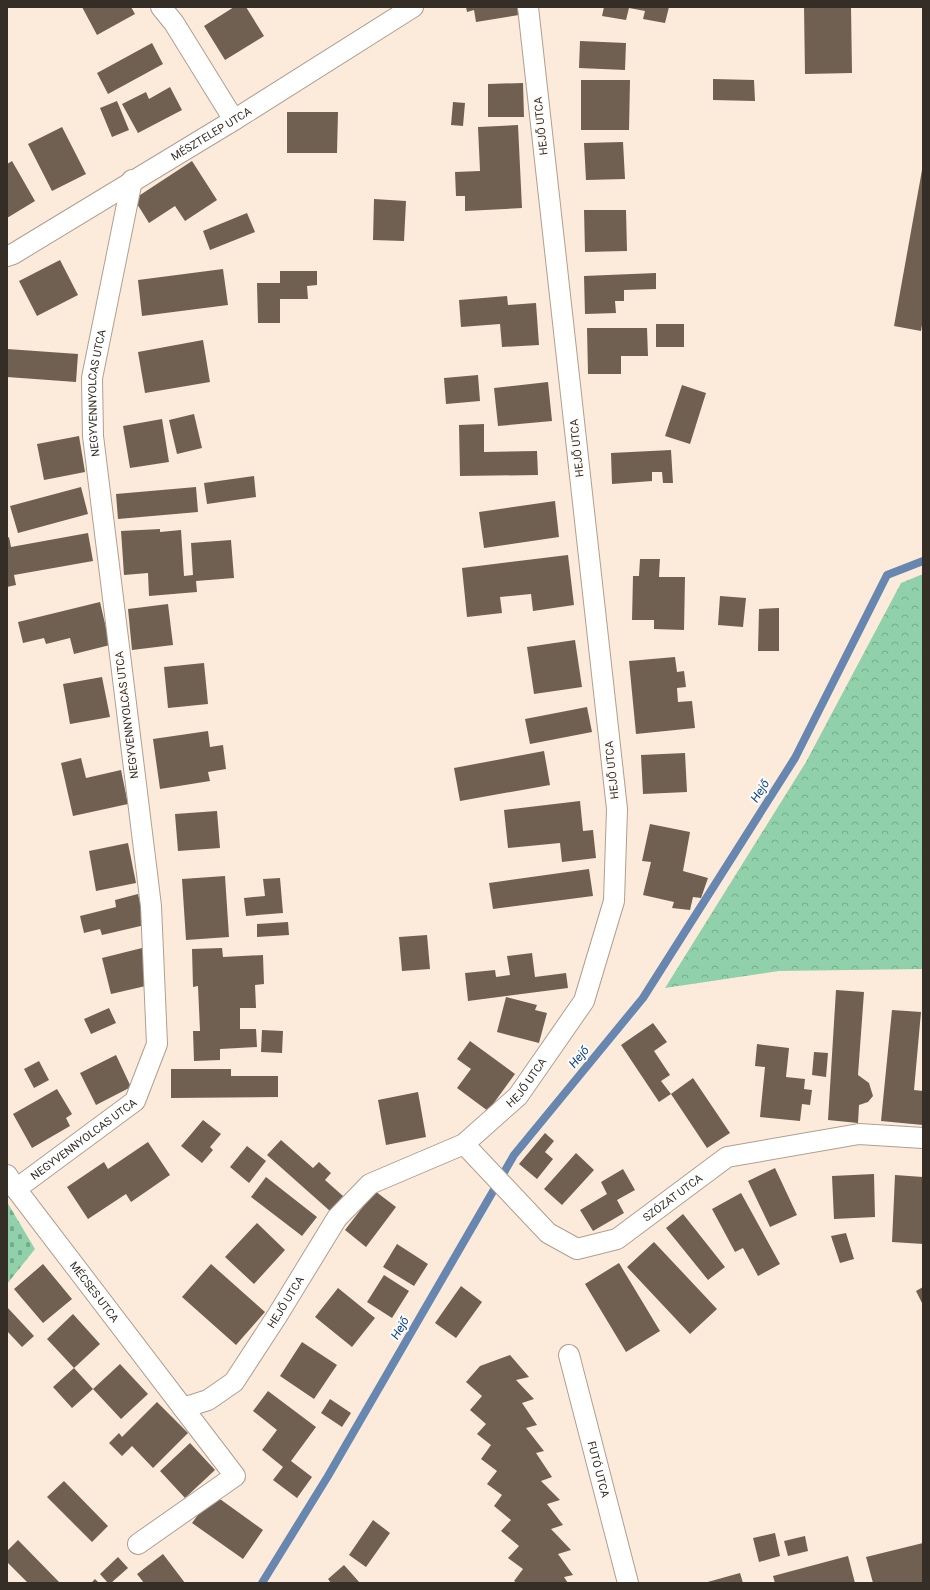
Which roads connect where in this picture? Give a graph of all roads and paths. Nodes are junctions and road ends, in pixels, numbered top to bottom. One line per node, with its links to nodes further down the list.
1 (161, 7): 4 (street)
2 (413, 7): 4 (street, MÉSZTELEP UTCA)
3 (528, 7): 8 (street, HEJŐ UTCA)
4 (234, 120): 5 (street, MÉSZTELEP UTCA)
5 (132, 180): 6 (street, MÉSZTELEP UTCA); 9 (street, NEGYVENNYOLCAS UTCA)
6 (7, 256)
7 (923, 1138): 8 (street, SZÓZAT UTCA)
8 (464, 1144): 11 (street, HEJŐ UTCA)
9 (11, 1182): 11 (street, MÉCSES UTCA)
10 (569, 1355): 13 (street, FUTÓ UTCA)
11 (183, 1408): 12 (street, MÉCSES UTCA)
12 (138, 1544)
13 (628, 1583)

